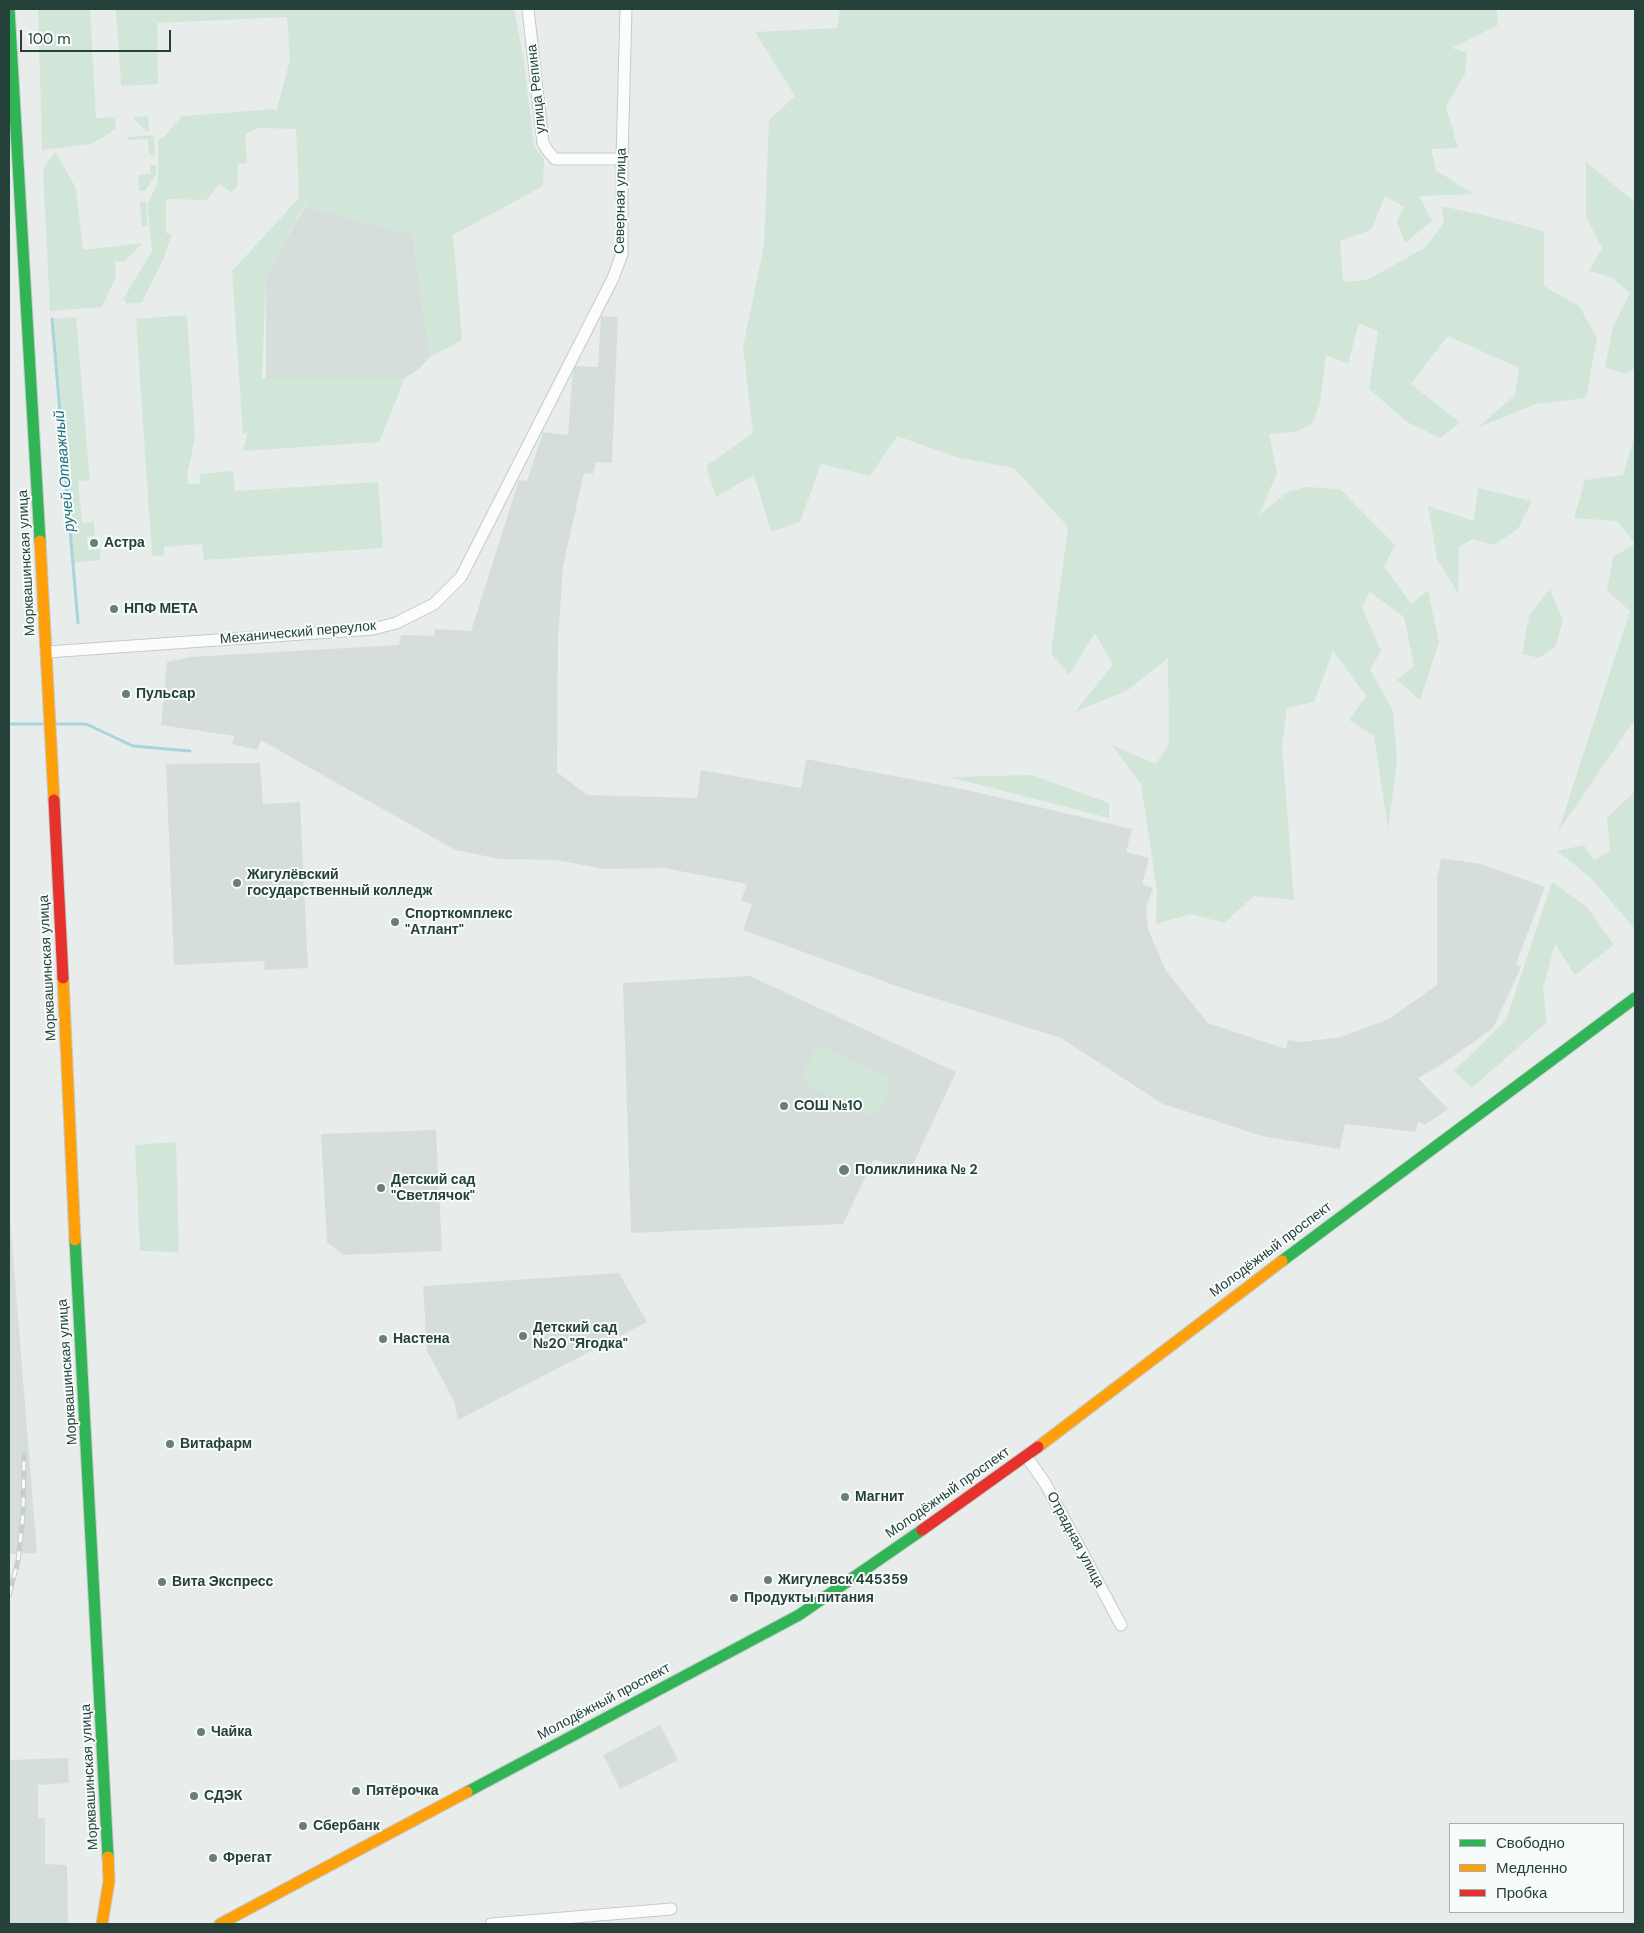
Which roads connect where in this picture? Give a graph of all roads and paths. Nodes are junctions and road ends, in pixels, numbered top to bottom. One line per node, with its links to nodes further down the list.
1 (9, 9): 6 (street, Морквашинская улица)
2 (528, 9): 4 (street, улица Репина)
3 (626, 9): 4 (street, Северная улица)
4 (622, 160): 5 (street, Северная улица)
5 (561, 379): 6 (street, Механический переулок)
6 (47, 652): 11 (street, Морквашинская улица)
7 (1635, 998): 8 (street, Молодёжный проспект)
8 (1026, 1456): 9 (street, Отрадная улица); 12 (street, Молодёжный проспект)
9 (1121, 1625)
10 (671, 1909): 13 (street)
11 (102, 1924)
12 (220, 1924)
13 (491, 1924)

